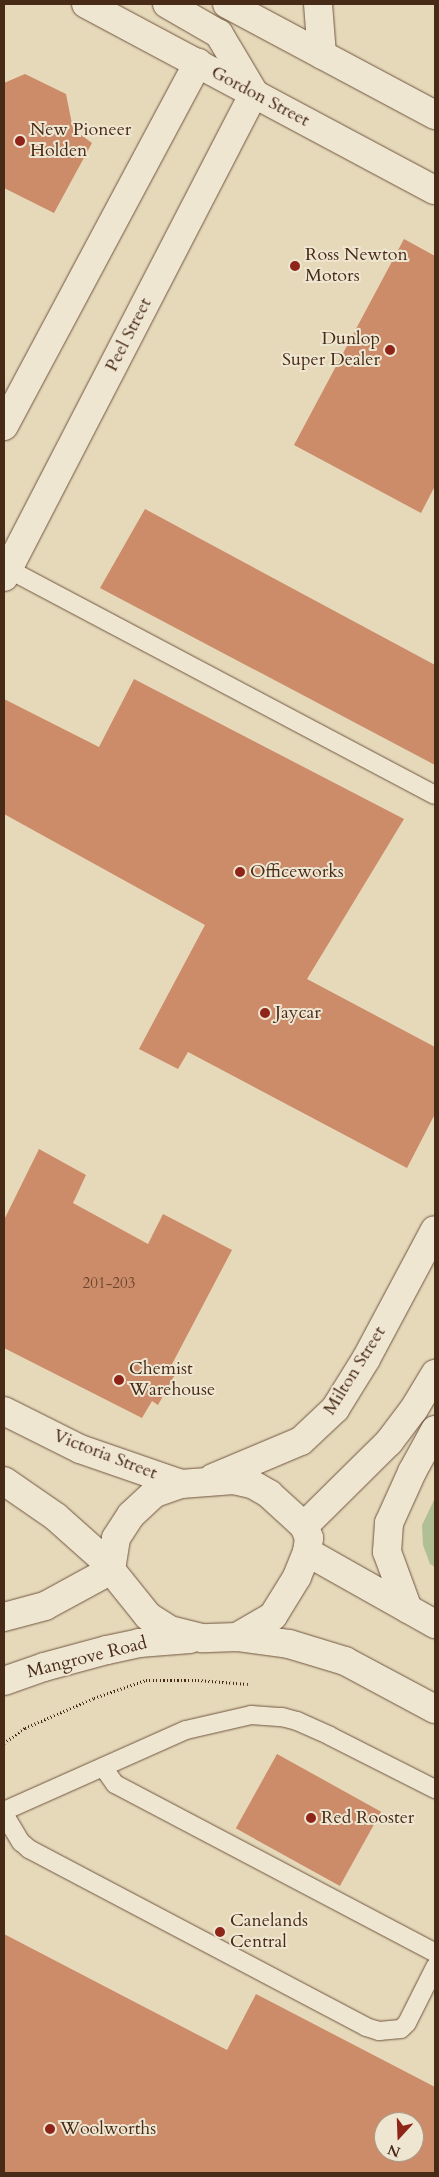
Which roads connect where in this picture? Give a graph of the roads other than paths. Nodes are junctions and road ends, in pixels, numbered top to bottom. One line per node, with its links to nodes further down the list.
1 (86, 4): 6 (street, Gordon Street)
2 (167, 4): 7 (street)
3 (227, 4): 5 (street)
4 (318, 4): 5 (street)
5 (322, 55): 8 (street)
6 (198, 63): 7 (street, Gordon Street); 10 (street)
7 (254, 93): 9 (street, Gordon Street); 11 (street, Peel Street)
8 (435, 115)
9 (435, 190)
10 (4, 426)
11 (6, 573): 12 (lane)
12 (435, 795)
13 (435, 1230): 18 (street, Milton Street)
14 (435, 1374): 19 (street)
15 (4, 1411): 18 (street, Victoria Street)
16 (435, 1430): 22 (street)
17 (4, 1481): 21 (street)
18 (194, 1482): 19 (street); 21 (street)
19 (304, 1526): 20 (street)
20 (307, 1552): 22 (street); 25 (street)
21 (111, 1568): 23 (street); 26 (street)
22 (408, 1609): 24 (street)
23 (4, 1617)
24 (435, 1624)
25 (237, 1637): 26 (street); 28 (street)
26 (202, 1638): 27 (street, Mangrove Road)
27 (4, 1681)
28 (435, 1709)
29 (103, 1767): 30 (lane); 31 (lane); 32 (lane)
30 (435, 1788)
31 (4, 1812): 33 (lane)
32 (435, 1953)
33 (435, 1966)

